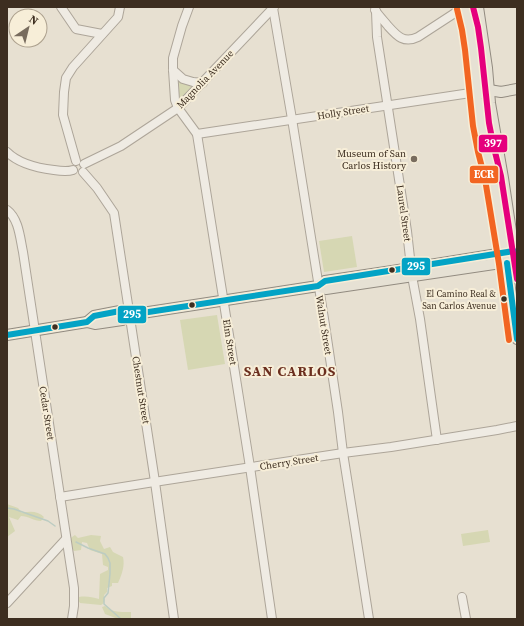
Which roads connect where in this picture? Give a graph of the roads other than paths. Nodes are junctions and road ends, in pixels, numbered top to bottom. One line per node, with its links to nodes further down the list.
1 (61, 7): 8 (street)
2 (120, 7): 8 (street)
3 (189, 7): 9 (street, Elm Street)
4 (274, 7): 11 (street, Magnolia Avenue); 17 (street, Walnut Street)
5 (464, 7): 7 (street); 14 (main road)
6 (478, 7): 13 (main road)
7 (375, 9): 15 (street, Laurel Street)
8 (102, 34): 20 (street)
9 (173, 70): 11 (street); 16 (street, Elm Street)
10 (517, 82): 13 (main road, Holly Street)
11 (203, 83): 16 (street, Magnolia Avenue)
12 (517, 89): 13 (main road, Holly Street)
13 (489, 90): 14 (main road, Holly Street); 24 (main road)
14 (477, 92): 15 (street, Holly Street); 24 (main road)
15 (388, 105): 17 (street, Holly Street); 26 (street, Laurel Street)
16 (178, 108): 18 (street, Elm Street); 21 (street, Magnolia Avenue)
17 (292, 119): 18 (street, Holly Street); 27 (street, Walnut Street)
18 (197, 134): 28 (street, Elm Street)
19 (7, 152): 22 (street)
20 (76, 161): 21 (street); 22 (street)
21 (84, 168): 22 (street); 29 (street, Chestnut Street)
22 (73, 170)
23 (7, 210): 30 (street, Cedar Street)
24 (509, 252): 25 (main road); 26 (main road)
25 (513, 265): 26 (main road); 32 (main road)
26 (412, 272): 27 (main road); 34 (street, Laurel Street)
27 (318, 286): 28 (main road); 35 (street, Walnut Street)
28 (223, 300): 29 (main road); 36 (street, Elm Street)
29 (129, 315): 30 (main road); 37 (street, Chestnut Street)
30 (34, 330): 31 (main road); 38 (street, Cedar Street)
31 (7, 335)
32 (517, 339)
33 (517, 426): 34 (street, Cherry Street)
34 (437, 440): 35 (street, Cherry Street)
35 (343, 453): 36 (street, Cherry Street); 45 (street, Walnut Street)
36 (250, 467): 37 (street, Cherry Street); 44 (street, Elm Street)
37 (154, 482): 38 (street, Cherry Street); 43 (street, Chestnut Street)
38 (60, 497): 39 (street, Cedar Street)
39 (66, 539): 41 (street); 42 (street, Cedar Street)
40 (462, 597): 46 (street)
41 (8, 599)
42 (72, 619)
43 (174, 619)
44 (272, 619)
45 (369, 619)
46 (466, 619)

